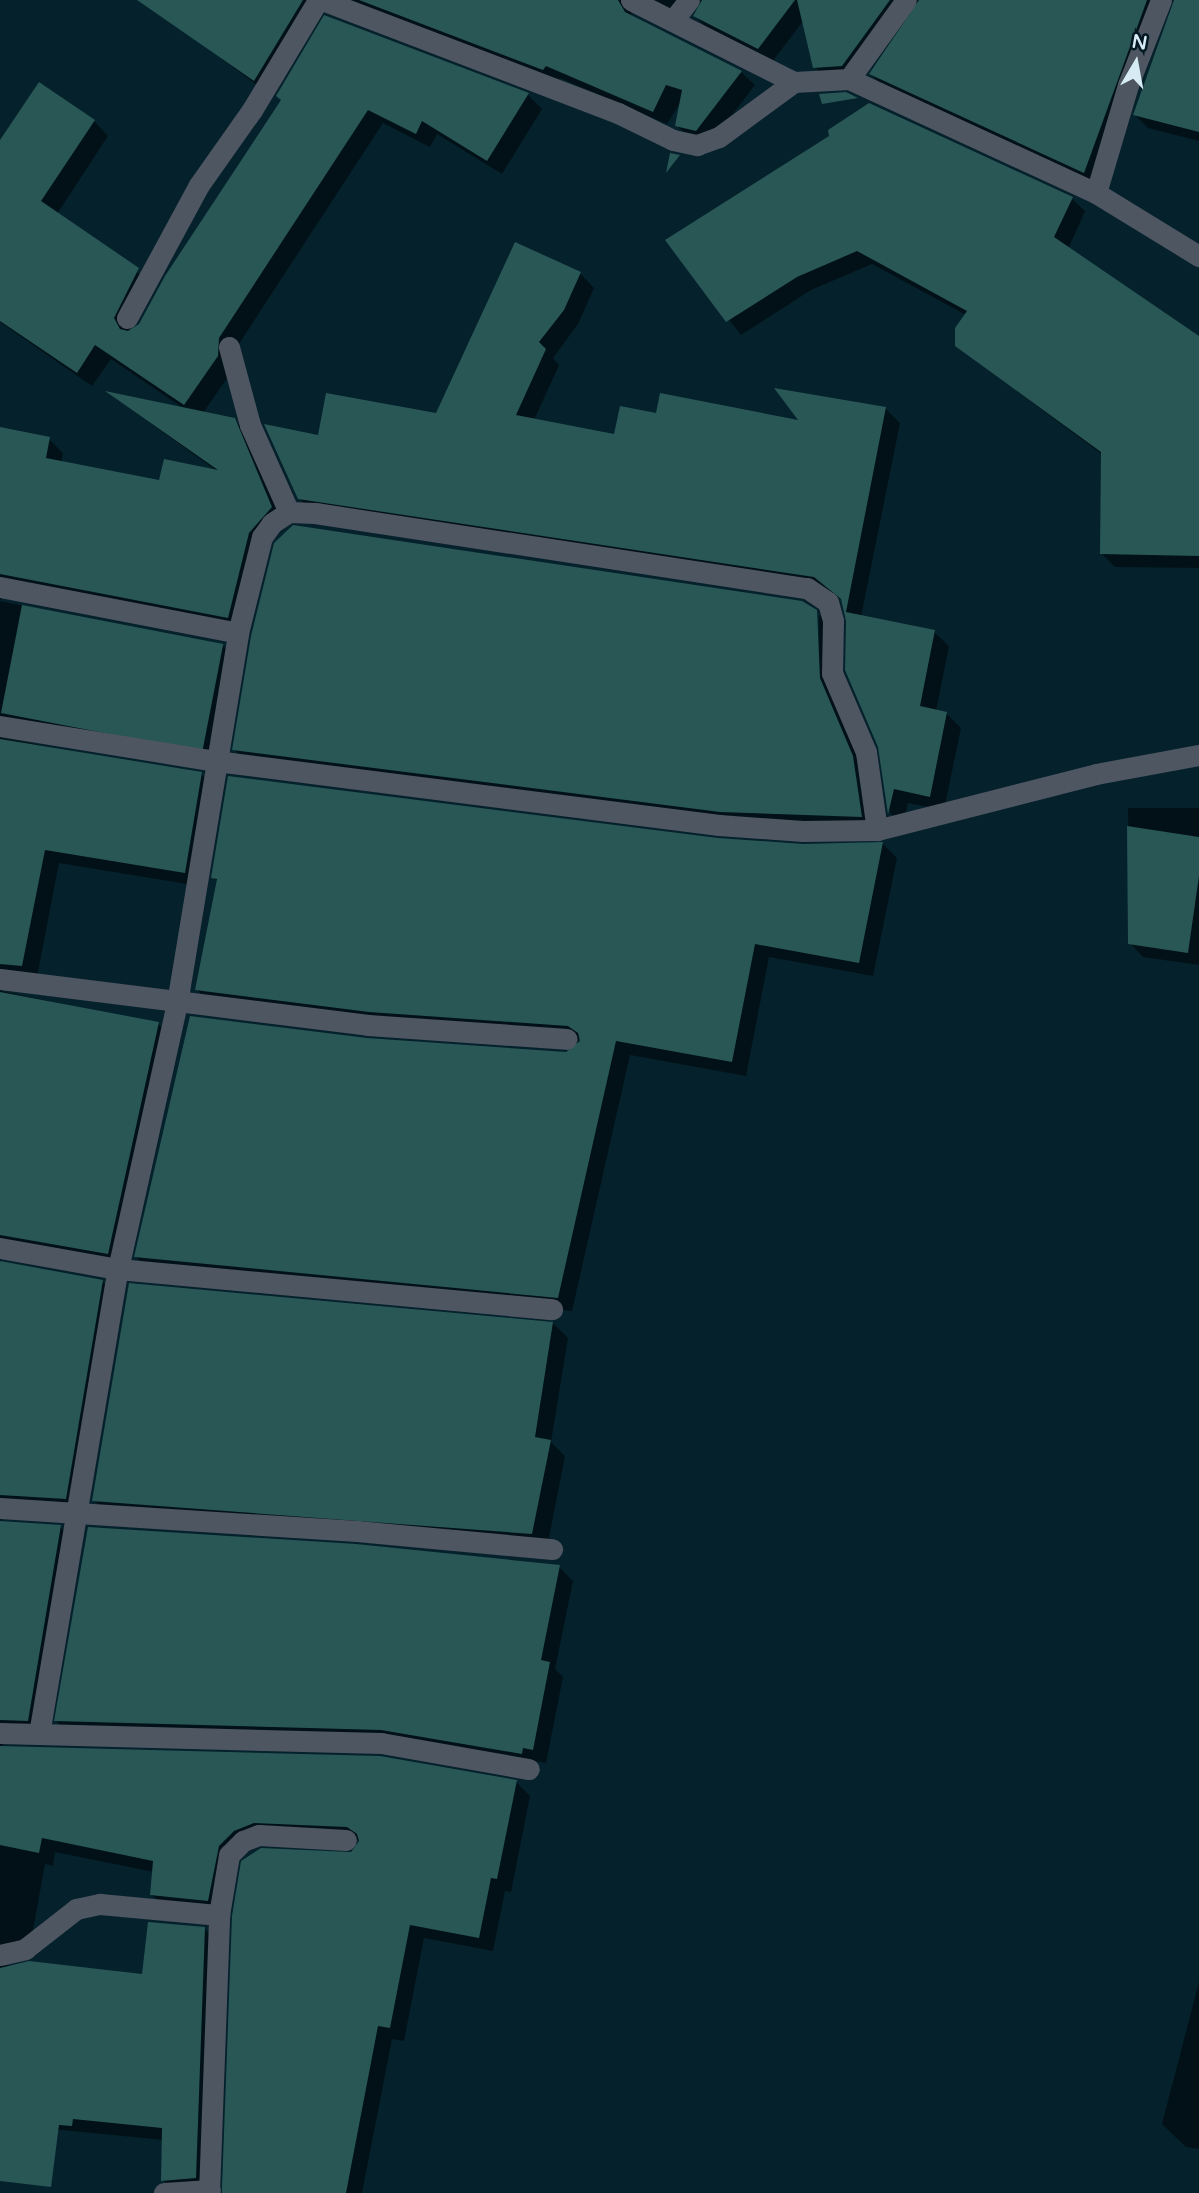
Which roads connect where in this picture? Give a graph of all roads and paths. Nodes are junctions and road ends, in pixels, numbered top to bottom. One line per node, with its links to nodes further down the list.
1 (320, 0): 8 (street); 11 (street)
2 (631, 0): 6 (street)
3 (689, 0): 6 (street)
4 (906, 0): 7 (street)
5 (1161, 0): 9 (street)
6 (674, 19): 8 (street)
7 (849, 79): 8 (street); 9 (street)
8 (794, 82)
9 (1096, 193): 10 (street)
10 (1199, 256)
11 (127, 318)
12 (229, 347): 13 (street)
13 (289, 512): 15 (street); 19 (street)
14 (0, 587): 15 (street)
15 (238, 633): 18 (street)
16 (0, 726): 18 (street)
17 (1199, 755): 19 (street)
18 (216, 761): 19 (street); 21 (street)
19 (877, 830)
20 (0, 979): 21 (street)
21 (177, 1003): 22 (street); 24 (street)
22 (567, 1039)
23 (0, 1248): 24 (street)
24 (118, 1269): 25 (street); 27 (street)
25 (552, 1309)
26 (0, 1508): 27 (street)
27 (78, 1515): 28 (street); 30 (street)
28 (552, 1549)
29 (0, 1733): 30 (street)
30 (39, 1734): 31 (street)
31 (529, 1769)
32 (346, 1840): 33 (street)
33 (219, 1914): 34 (street); 35 (street)
34 (0, 1955)
35 (209, 2192): 36 (street)
36 (164, 2193)

